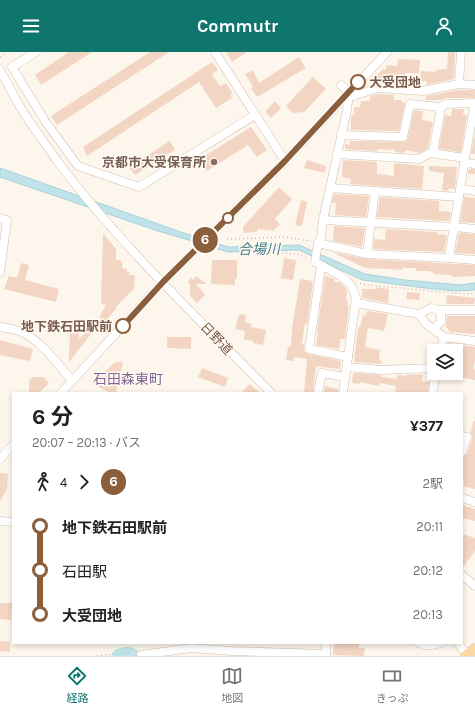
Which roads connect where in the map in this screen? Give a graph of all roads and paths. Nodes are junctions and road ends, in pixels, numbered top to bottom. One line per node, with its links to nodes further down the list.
1 (6, 52): 6 (path)
2 (36, 52): 13 (street)
3 (214, 52): 13 (street)
4 (387, 52): 11 (street)
5 (461, 52): 8 (street)
6 (0, 57)
7 (0, 70): 38 (street, 日野道)
8 (459, 84): 10 (street); 11 (street)
9 (341, 85): 11 (street)
10 (475, 85)
11 (349, 92): 14 (street); 18 (street)
12 (441, 108): 14 (street); 15 (street); 17 (street)
13 (255, 115): 18 (street)
14 (342, 135): 16 (street)
15 (433, 153): 16 (street); 17 (street)
16 (337, 154): 20 (street)
17 (464, 160): 19 (street); 23 (street)
18 (285, 161): 38 (street)
19 (475, 164)
20 (330, 188): 21 (street); 25 (street)
21 (374, 191): 23 (street); 26 (street)
22 (475, 191): 23 (street)
23 (460, 193): 27 (street)
24 (0, 218): 36 (street)
25 (323, 220): 26 (street); 30 (street)
26 (372, 223): 27 (street); 32 (street)
27 (454, 227): 28 (street); 33 (street)
28 (475, 229)
29 (227, 239): 30 (path)
30 (318, 245): 32 (street); 35 (street)
31 (282, 253): 35 (path)
32 (367, 254): 33 (street)
33 (449, 258): 34 (street)
34 (475, 260)
35 (317, 262): 37 (street); 49 (street)
36 (0, 270)
37 (344, 279): 39 (path); 40 (street)
38 (163, 282): 54 (street); 56 (street, 日野道)
39 (475, 292)
40 (356, 303): 43 (street); 49 (street)
41 (439, 310): 42 (street); 43 (street); 45 (street)
42 (475, 310)
43 (419, 314): 45 (street)
44 (0, 327): 54 (street)
45 (433, 329): 46 (street)
46 (444, 337): 47 (street); 48 (street)
47 (475, 341)
48 (442, 344)
49 (348, 357): 50 (street)
50 (347, 367): 51 (street); 52 (street)
51 (427, 368)
52 (345, 377): 57 (street); 58 (street)
53 (434, 380): 59 (street)
54 (72, 381): 55 (street)
55 (62, 392)
56 (270, 392)
57 (318, 392)
58 (343, 392)
59 (433, 392)
60 (12, 446): 61 (street)
61 (1, 458)
62 (463, 498): 63 (street)
63 (475, 502)
64 (0, 521): 65 (street)
65 (12, 522)
66 (463, 576): 67 (street)
67 (475, 586)
68 (326, 644): 79 (street)
69 (423, 644): 70 (street)
70 (438, 644)
71 (459, 644): 75 (street)
72 (191, 645): 74 (street); 76 (street)
73 (245, 647): 74 (street); 77 (street)
74 (209, 652)
75 (469, 653)
76 (160, 654): 78 (street)
77 (259, 654): 79 (street)
78 (141, 655): 80 (path)
79 (326, 655)
80 (98, 656)

